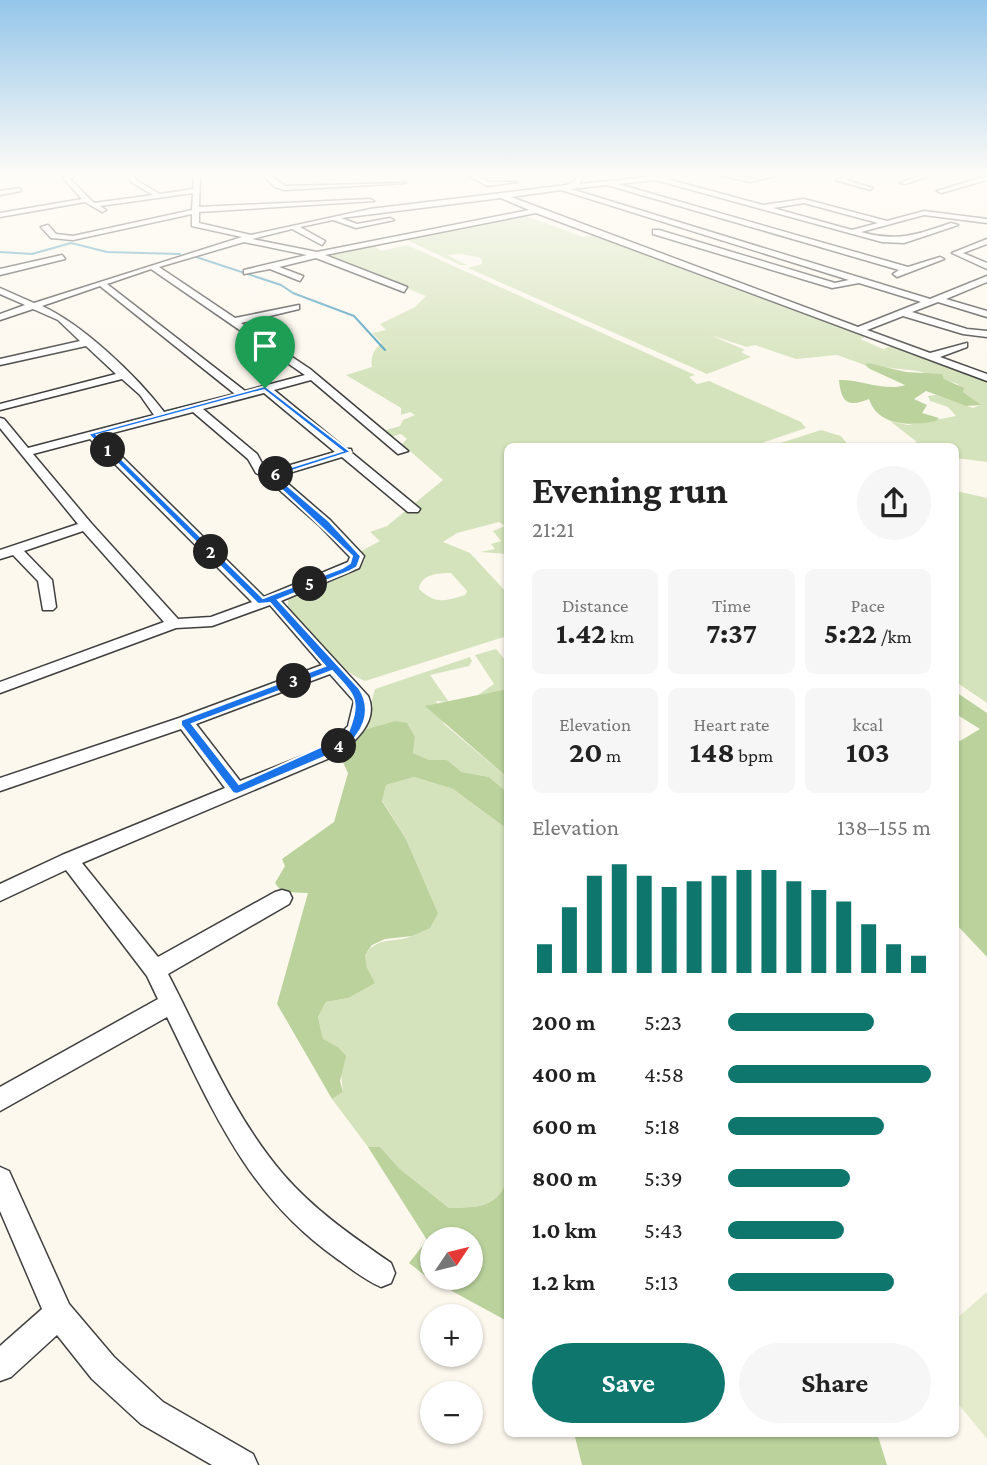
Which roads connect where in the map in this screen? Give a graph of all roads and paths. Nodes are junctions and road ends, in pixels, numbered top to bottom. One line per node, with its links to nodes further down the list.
1 (231, 242): 14 (street)
2 (264, 242): 11 (street)
3 (379, 242): 11 (street)
4 (619, 242): 36 (street)
5 (677, 242): 22 (street)
6 (737, 242): 10 (street)
7 (804, 242): 10 (street)
8 (814, 242): 17 (street)
9 (983, 242): 16 (street)
10 (769, 252): 22 (street)
11 (316, 255): 15 (street); 26 (street)
12 (62, 257): 18 (street)
13 (940, 259): 17 (street)
14 (152, 266): 23 (street); 35 (street)
15 (270, 266): 19 (street); 20 (street)
16 (987, 266)
17 (907, 270): 24 (street)
18 (0, 272)
19 (247, 272)
20 (300, 278)
21 (987, 279): 25 (street)
22 (858, 280): 24 (street)
23 (101, 283): 30 (street); 46 (street)
24 (870, 284): 29 (street)
25 (971, 285): 27 (street); 29 (street)
26 (404, 289)
27 (987, 290)
28 (0, 291): 30 (street)
29 (934, 301): 32 (street); 33 (street)
30 (36, 305): 34 (street); 38 (street)
31 (296, 307): 35 (street)
32 (904, 313): 36 (street); 37 (street)
33 (987, 314)
34 (0, 317)
35 (236, 321): 43 (street)
36 (859, 330): 40 (street)
37 (987, 334)
38 (88, 342): 41 (street); 42 (street)
39 (963, 345): 40 (street)
40 (930, 357): 44 (street)
41 (0, 362)
42 (124, 375): 47 (street); 49 (street)
43 (311, 377): 45 (street); 52 (street)
44 (987, 378)
45 (265, 388): 46 (street); 54 (street)
46 (243, 394): 48 (street)
47 (0, 407)
48 (194, 407): 49 (street); 55 (street)
49 (161, 416): 51 (street)
50 (0, 421): 53 (street)
51 (92, 434): 53 (street); 60 (street)
52 (402, 451)
53 (26, 452): 57 (street)
54 (347, 452): 55 (street); 56 (street)
55 (270, 475): 60 (street)
56 (413, 509)
57 (86, 526): 58 (street); 62 (street)
58 (15, 550): 59 (street); 61 (street)
59 (0, 555)
60 (267, 601): 62 (street); 63 (street)
61 (48, 607)
62 (174, 624): 64 (street)
63 (332, 667): 65 (street); 67 (street)
64 (0, 688)
65 (185, 722): 66 (street); 67 (street)
66 (0, 785)
67 (237, 790): 68 (street)
68 (69, 860): 69 (street); 71 (street)
69 (0, 893)
70 (282, 898): 71 (street)
71 (155, 970): 72 (street)
72 (172, 1003): 73 (street); 75 (street)
73 (0, 1100)
74 (0, 1180): 76 (street)
75 (381, 1273)
76 (59, 1314): 77 (street); 78 (street)
77 (0, 1366)
78 (242, 1465)

